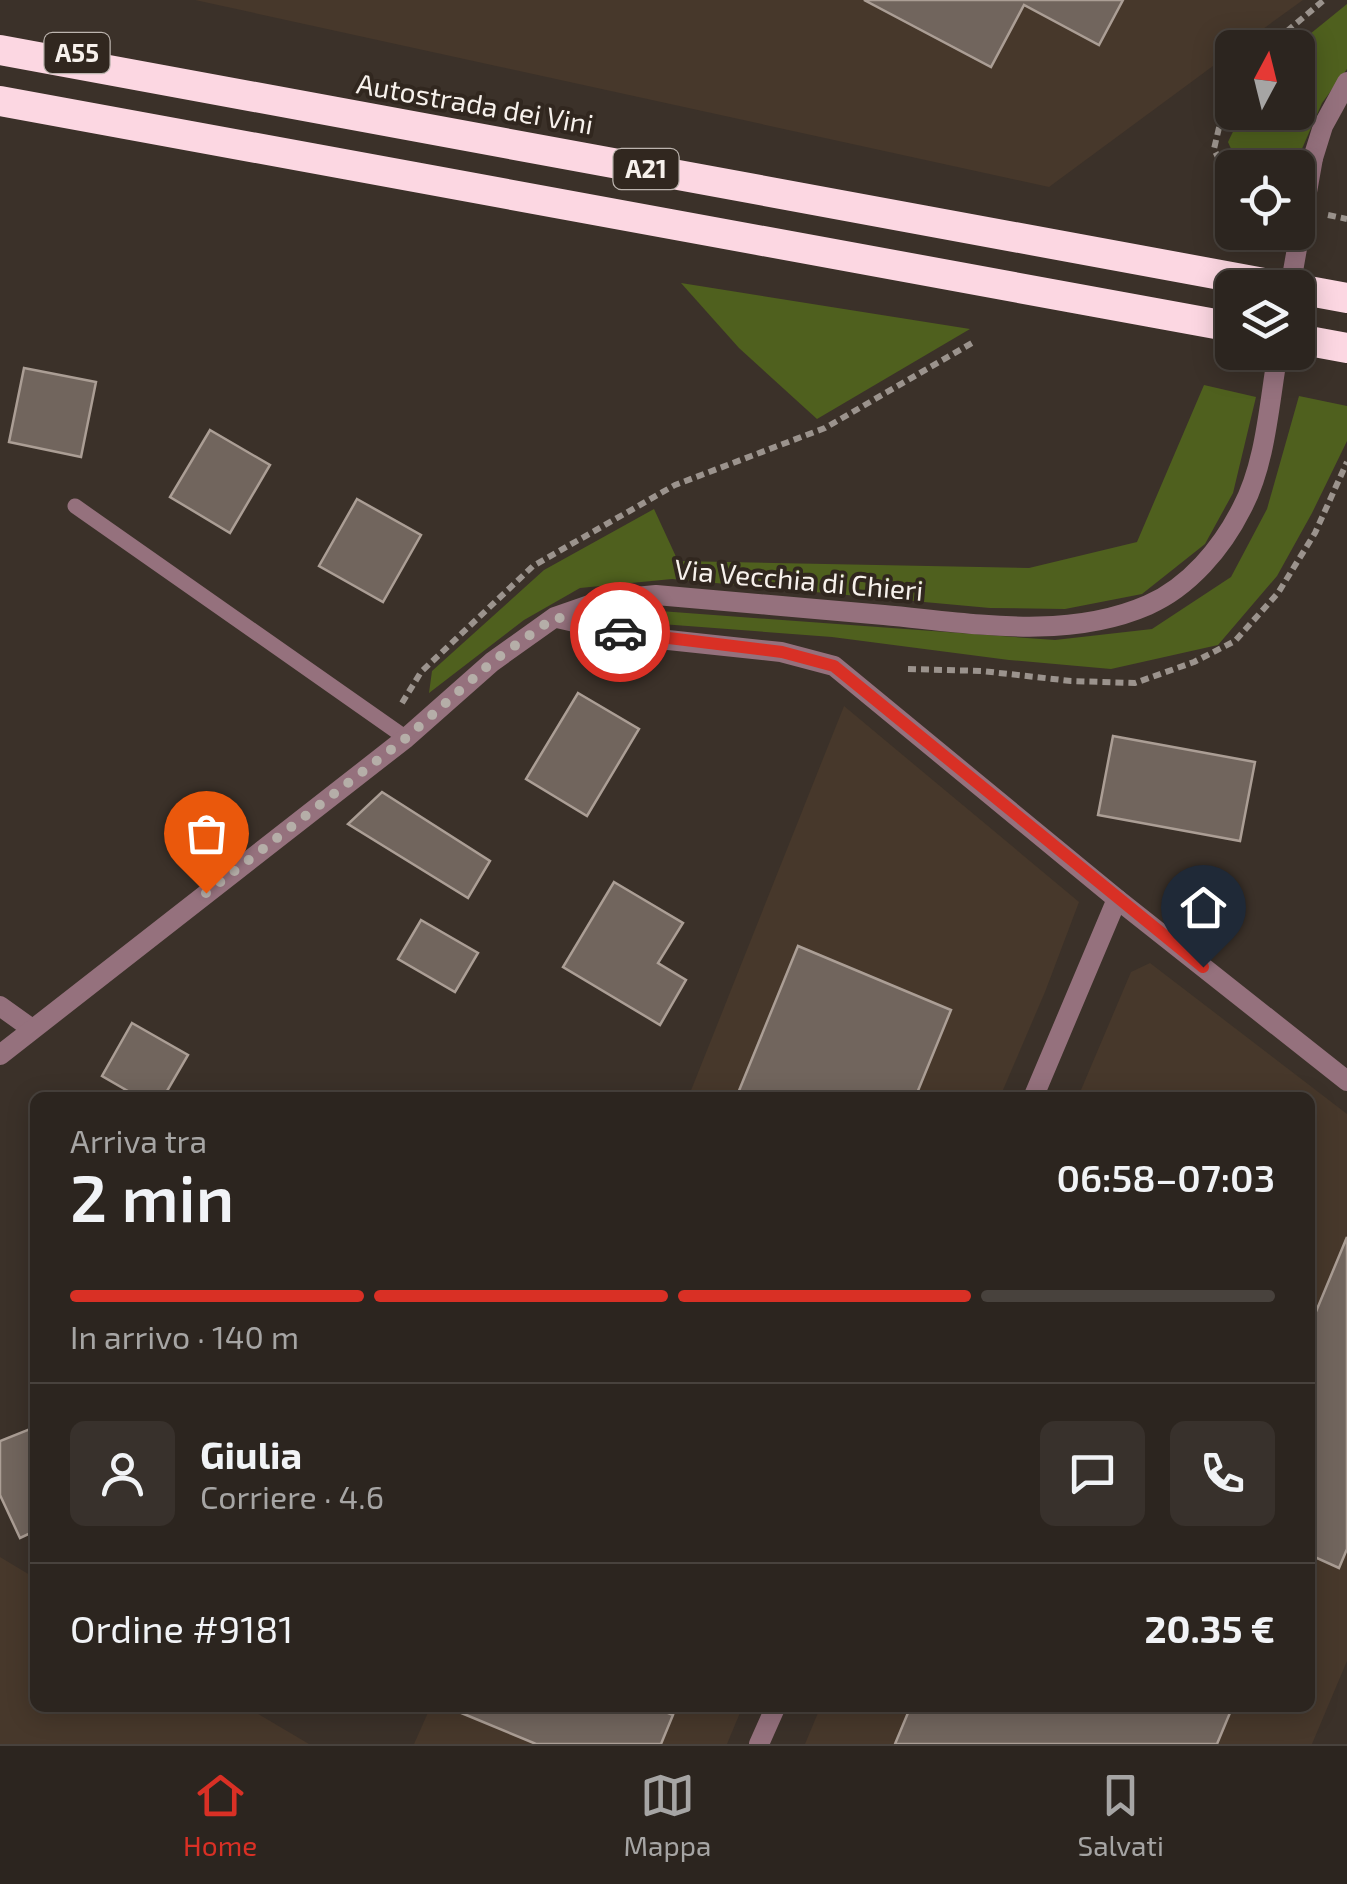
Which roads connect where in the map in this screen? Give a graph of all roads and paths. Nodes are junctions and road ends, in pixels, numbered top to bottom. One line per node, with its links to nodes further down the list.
1 (1324, 0): 3 (path)
2 (0, 28): 5 (highway, A55)
3 (1288, 30)
4 (0, 50): 5 (highway, Autostrada dei Vini / A21)
5 (153, 78): 9 (highway, Autostrada dei Vini / A21)
6 (1347, 82): 8 (street, bridge)
7 (0, 101): 12 (highway)
8 (1296, 270)
9 (1215, 274)
10 (1315, 292): 11 (highway, Autostrada dei Vini / A21)
11 (1347, 298)
12 (1215, 324)
13 (1315, 342): 15 (highway)
14 (972, 343): 19 (path)
15 (1347, 348)
16 (1275, 370): 18 (street, Via Vecchia di Chieri)
17 (75, 506): 19 (lane)
18 (555, 617): 19 (street, Via Vecchia di Chieri); 20 (street)
19 (397, 731): 22 (street, Via Vecchia di Chieri)
20 (1117, 898): 24 (street); 25 (street)
21 (0, 1006): 22 (street)
22 (32, 1029): 23 (street, Via Vecchia di Chieri)
23 (0, 1054)
24 (1347, 1080)
25 (1035, 1092)
26 (773, 1712): 27 (street)
27 (759, 1744)

